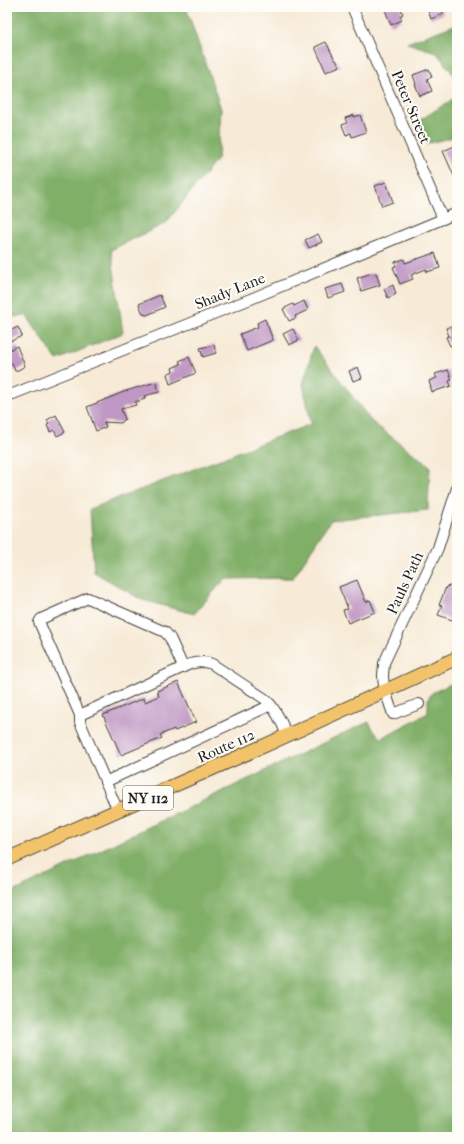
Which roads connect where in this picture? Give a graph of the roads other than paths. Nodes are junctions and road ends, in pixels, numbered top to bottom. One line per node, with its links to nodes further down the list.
1 (352, 7): 3 (street, Peter Street)
2 (457, 213): 3 (street, Shady Lane)
3 (443, 219): 4 (street, Shady Lane)
4 (13, 394)
5 (457, 488): 8 (street, Pauls Path)
6 (457, 658): 8 (main road, Route 112 / NY 112)
7 (183, 667): 10 (street); 11 (street); 11 (street)
8 (385, 690): 9 (street, Pauls Path); 12 (main road, Route 112 / NY 112)
9 (419, 704)
10 (271, 705): 12 (street); 13 (street)
11 (80, 715): 13 (street)
12 (287, 736): 14 (main road, Route 112 / NY 112)
13 (105, 782): 14 (street)
14 (118, 811): 15 (main road, Route 112 / NY 112)
15 (7, 859)

